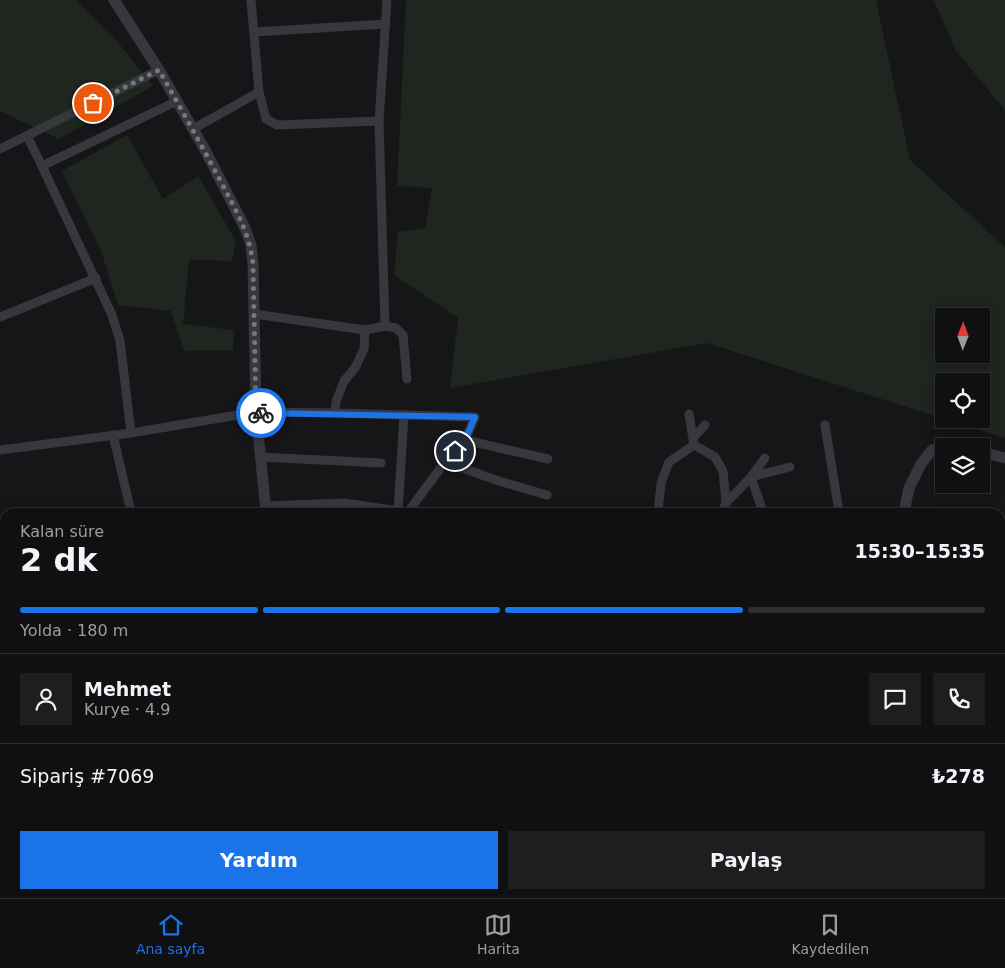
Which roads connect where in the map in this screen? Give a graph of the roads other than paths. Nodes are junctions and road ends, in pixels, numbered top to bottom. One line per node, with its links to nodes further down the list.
1 (114, 0): 6 (street)
2 (251, 0): 5 (street)
3 (387, 0): 4 (street)
4 (386, 24): 5 (street); 9 (street)
5 (254, 32): 7 (street)
6 (159, 70): 8 (street); 11 (street)
7 (259, 92): 9 (street); 10 (street)
8 (177, 101): 10 (street); 13 (street)
9 (379, 121): 17 (street)
10 (193, 129): 15 (street)
11 (27, 136): 12 (street); 13 (street)
12 (0, 149)
13 (42, 166): 14 (street)
14 (96, 278): 16 (street); 26 (street)
15 (254, 314): 18 (street); 20 (street)
16 (0, 317)
17 (385, 326): 18 (street); 19 (street)
18 (365, 330): 21 (street)
19 (407, 379)
20 (256, 412): 21 (street); 26 (street); 33 (street)
21 (335, 413): 23 (street)
22 (689, 414): 29 (street)
23 (404, 415): 28 (street); 46 (street)
24 (705, 425): 29 (street)
25 (825, 425): 52 (street)
26 (131, 433): 27 (street)
27 (113, 435): 31 (street); 42 (street)
28 (465, 440): 36 (street); 37 (street)
29 (694, 441): 48 (street); 49 (street)
30 (935, 449): 53 (street)
31 (0, 450)
32 (990, 454): 35 (street)
33 (260, 457): 38 (street); 43 (street)
34 (765, 458): 40 (street)
35 (1005, 458)
36 (548, 459)
37 (445, 462): 41 (street); 47 (street)
38 (381, 463)
39 (790, 467): 40 (street)
40 (751, 477): 50 (street); 51 (street)
41 (547, 495)
42 (130, 508)
43 (265, 508)
44 (278, 508): 45 (street)
45 (377, 508)
46 (404, 508)
47 (407, 508)
48 (658, 508)
49 (724, 508)
50 (725, 508)
51 (762, 508)
52 (839, 508)
53 (905, 508)

